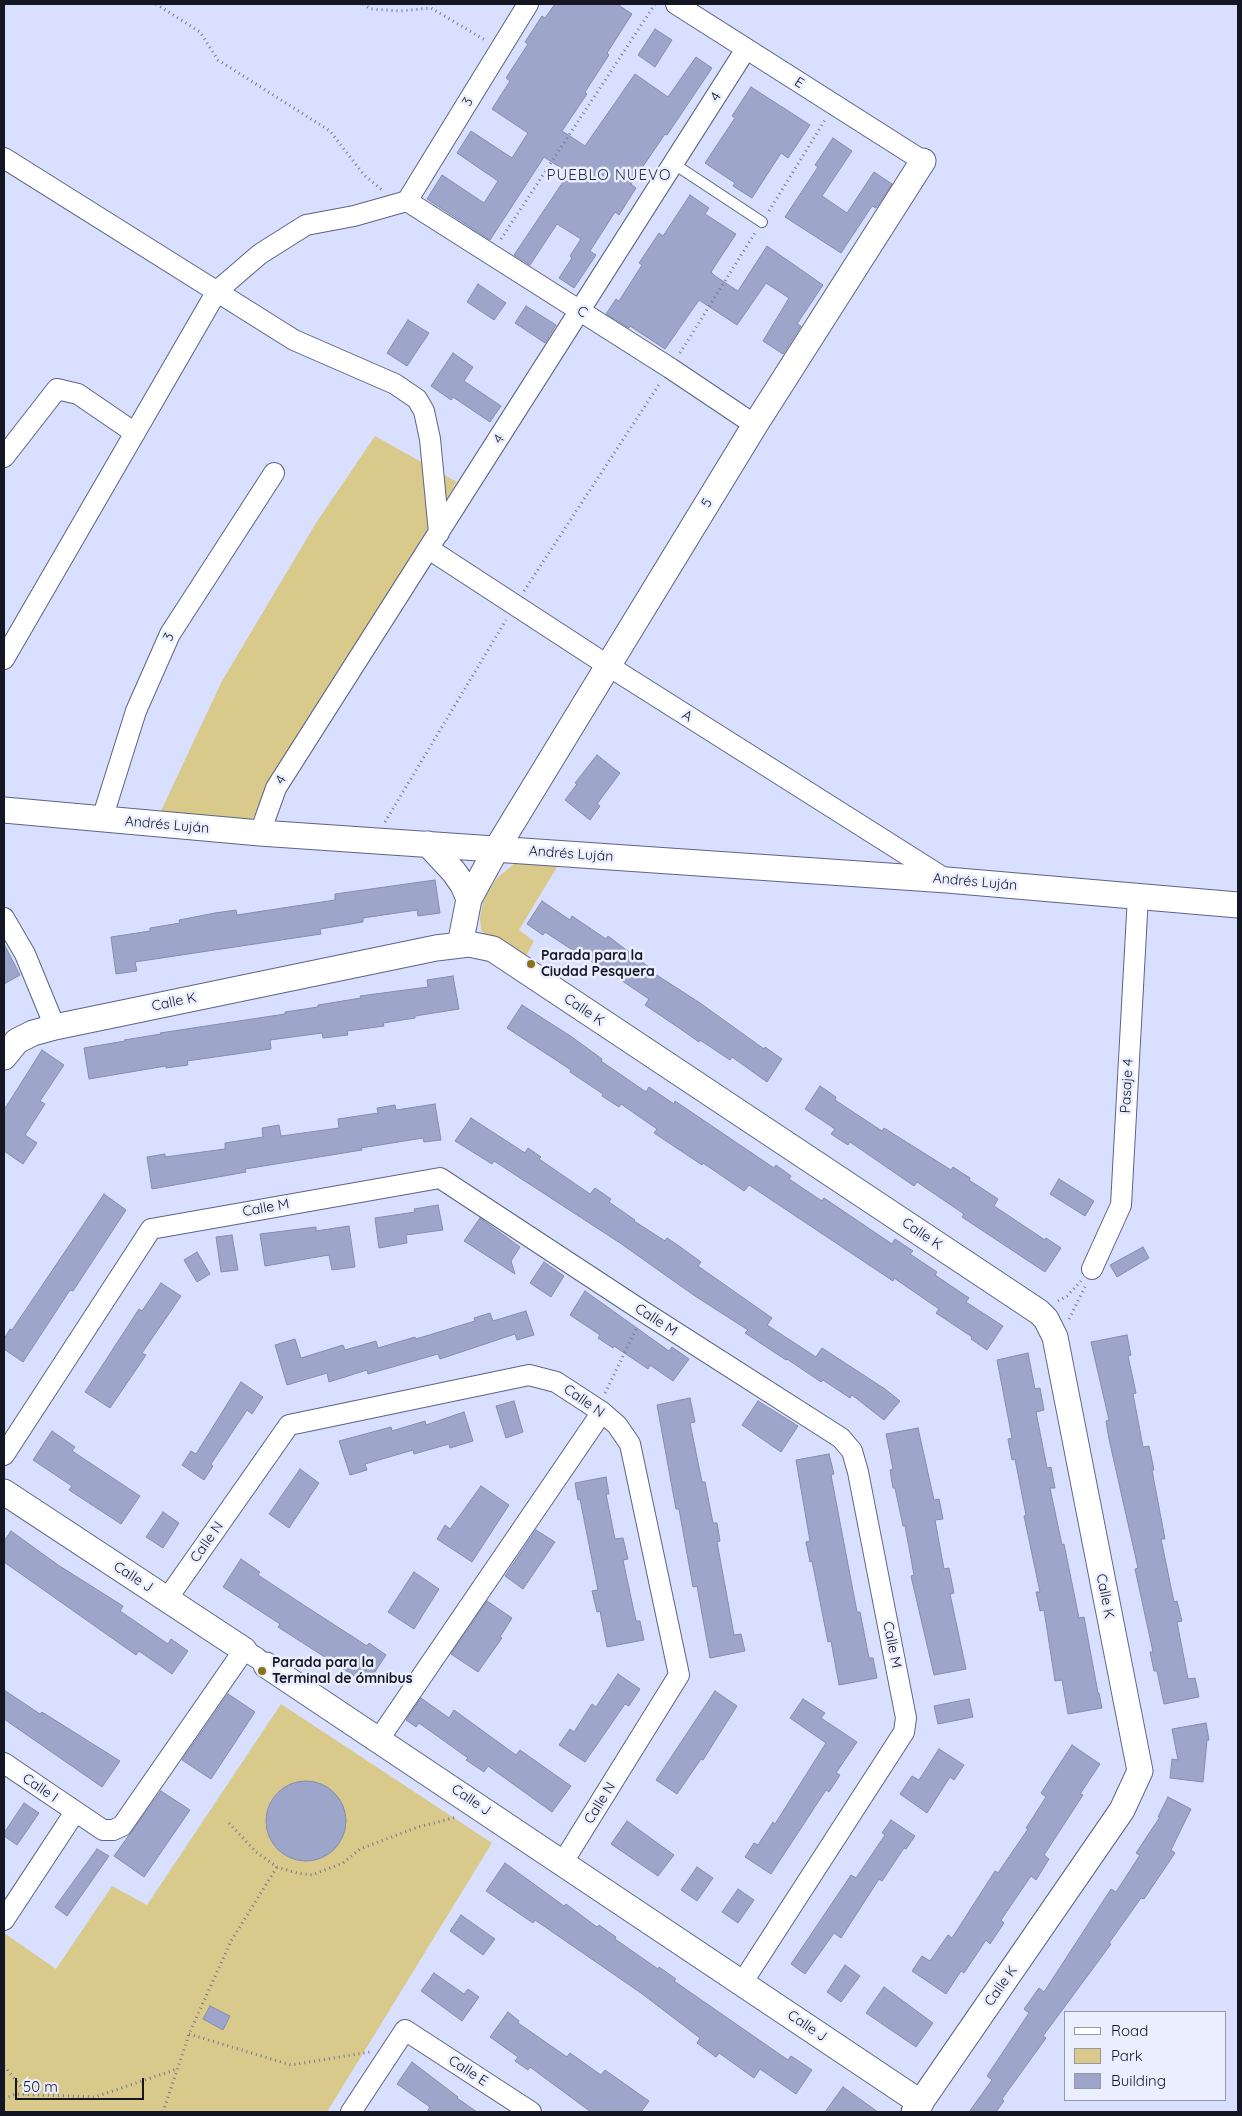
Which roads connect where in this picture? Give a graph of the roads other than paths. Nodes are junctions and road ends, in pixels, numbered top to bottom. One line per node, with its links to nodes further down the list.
1 (528, 4): 7 (street, 3)
2 (676, 4): 3 (street, E)
3 (746, 49): 5 (street, E); 6 (street, 4)
4 (4, 158): 9 (street)
5 (923, 161): 11 (street, 5)
6 (674, 164): 8 (lane); 10 (street, 4)
7 (402, 202): 9 (street); 10 (street, C)
8 (762, 222)
9 (217, 291): 12 (street); 15 (street)
10 (580, 311): 11 (street, C); 15 (street, 4)
11 (755, 425): 17 (street, 5)
12 (135, 433): 13 (street); 16 (street)
13 (4, 456)
14 (274, 473): 19 (street, 3)
15 (434, 541): 17 (street, A); 20 (street, 4)
16 (4, 659)
17 (607, 665): 22 (street, 5); 23 (street, A)
18 (4, 810): 19 (street, Andrés Luján)
19 (102, 819): 20 (street, Andrés Luján)
20 (260, 833): 21 (street, Andrés Luján)
21 (428, 844): 22 (street, Andrés Luján); 25 (street)
22 (497, 848): 23 (street, Andrés Luján); 25 (street, 5)
23 (947, 880): 24 (street, Andrés Luján)
24 (1138, 896): 26 (street, Andrés Luján); 31 (street, Pasaje 4)
25 (469, 899): 28 (street, 5)
26 (1238, 905)
27 (4, 918): 29 (street)
28 (460, 945): 29 (street, Calle K); 44 (street, Calle K)
29 (55, 1027): 30 (street, Calle K)
30 (4, 1057)
31 (1092, 1270)
32 (600, 1411): 35 (street, Calle N); 38 (street); 41 (street, Calle N)
33 (4, 1455): 43 (street, Calle M)
34 (4, 1492): 35 (street, Calle J)
35 (167, 1600): 36 (street, Calle J)
36 (244, 1650): 37 (street, Calle J); 40 (street, Calle I)
37 (266, 1665): 38 (street, Calle J)
38 (379, 1739): 41 (street, Calle J)
39 (4, 1764): 40 (street, Calle I)
40 (75, 1812): 42 (street)
41 (563, 1862): 43 (street, Calle J)
42 (4, 1920)
43 (742, 1983): 44 (street, Calle J)
44 (923, 2109)
45 (351, 2112): 46 (street, Calle E)
46 (531, 2112)

